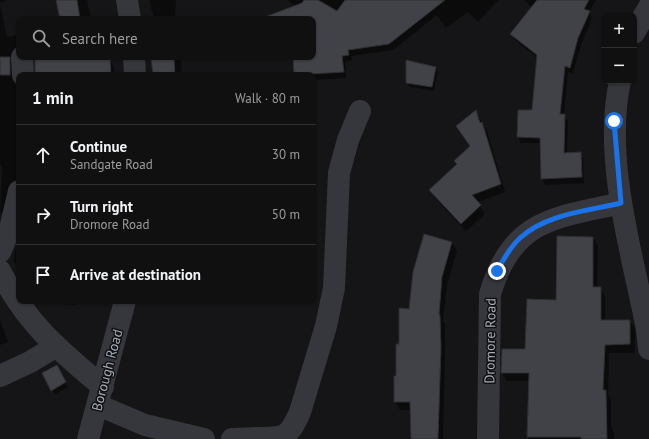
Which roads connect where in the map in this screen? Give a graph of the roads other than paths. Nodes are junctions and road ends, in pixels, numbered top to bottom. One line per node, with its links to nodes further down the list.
1 (127, 0): 3 (street)
2 (649, 7): 4 (street)
3 (130, 16)
4 (637, 28)
5 (22, 60): 7 (street)
6 (134, 60): 8 (street)
7 (23, 72)
8 (136, 72)
9 (620, 84): 11 (street)
10 (360, 110): 24 (street)
11 (621, 203): 19 (street); 25 (street, Dromore Road)
12 (16, 204): 13 (street)
13 (0, 252)
14 (0, 271): 15 (street)
15 (16, 300)
16 (19, 304): 18 (street)
17 (124, 304): 21 (street, Borough Road)
18 (55, 347): 20 (street); 21 (street)
19 (649, 349)
20 (0, 376)
21 (101, 396): 22 (street, Borough Road); 23 (street)
22 (88, 439)
23 (204, 439)
24 (232, 439)
25 (488, 439)

